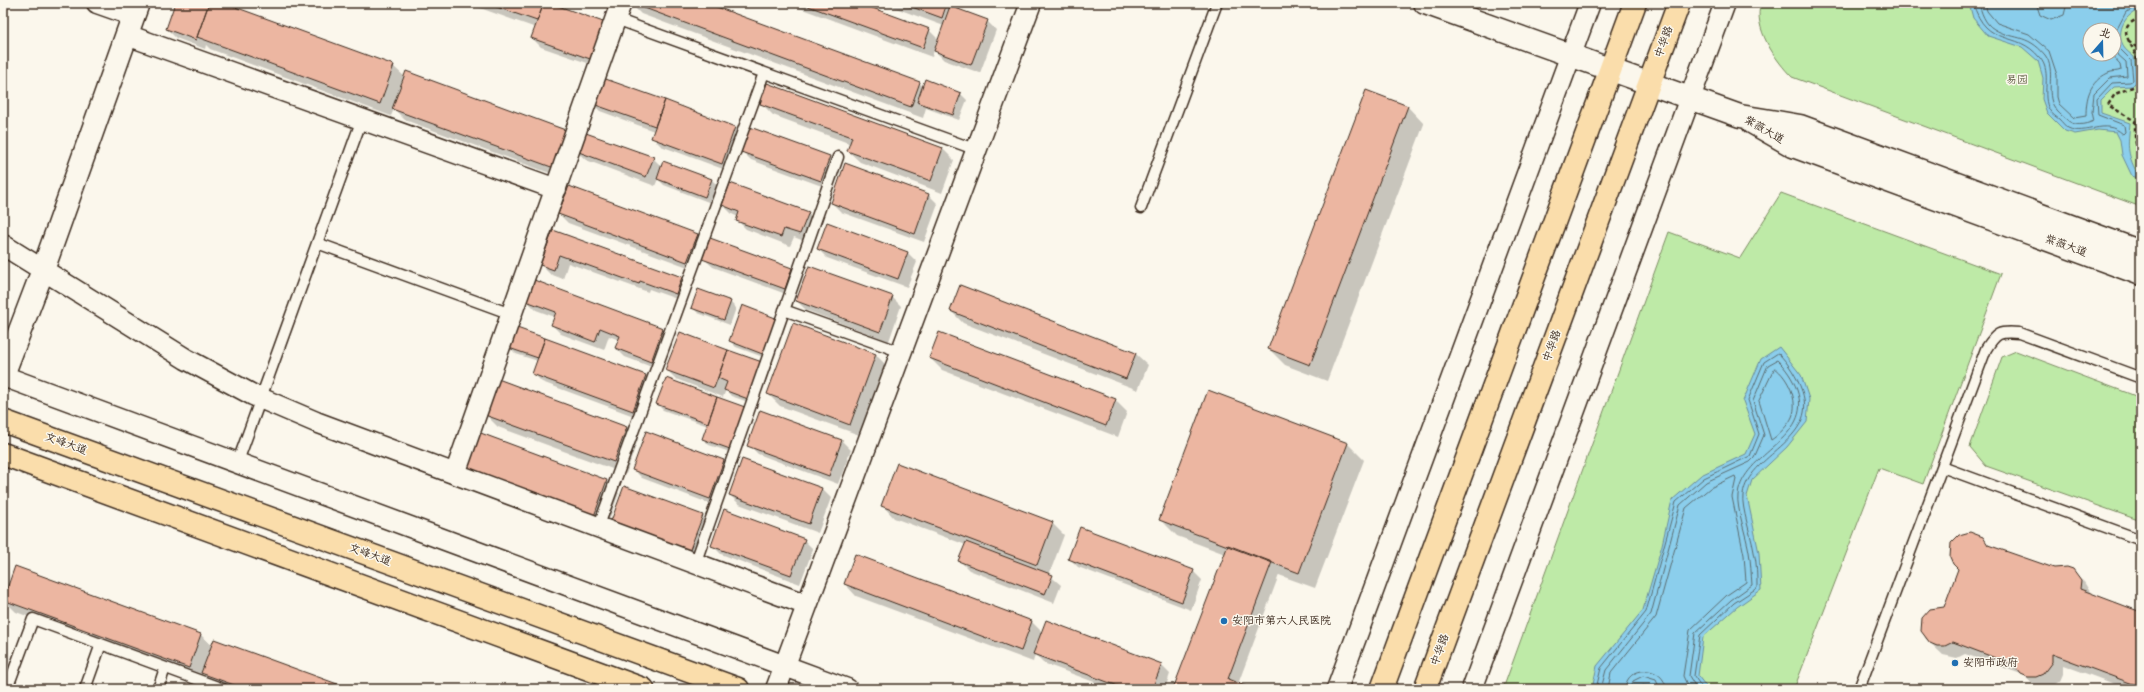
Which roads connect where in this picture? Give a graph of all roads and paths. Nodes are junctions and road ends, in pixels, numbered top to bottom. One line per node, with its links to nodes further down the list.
1 (98, 3): 10 (street)
2 (1031, 3): 21 (street)
3 (1217, 3): 25 (lane)
4 (1425, 3): 14 (street)
5 (1590, 3): 14 (street)
6 (1635, 3): 15 (main road)
7 (1678, 3): 17 (main road, 中华路)
8 (1725, 3): 18 (street)
9 (618, 11): 16 (lane); 24 (street)
10 (133, 18): 20 (street); 29 (street)
11 (2141, 18): 12 (path)
12 (2126, 38): 13 (path); 22 (path)
13 (2141, 51)
14 (1570, 56): 15 (street); 57 (street)
15 (1610, 70): 17 (street); 58 (main road)
16 (764, 73): 21 (lane); 42 (lane)
17 (1649, 84): 18 (street); 59 (main road, 中华路)
18 (1690, 98): 19 (street); 60 (street)
19 (1740, 116): 28 (street, 紫薇大道); 30 (street, 紫薇大道)
20 (362, 119): 24 (street); 26 (lane)
21 (976, 150): 33 (street)
22 (2141, 155)
23 (838, 157): 31 (lane)
24 (556, 188): 32 (street)
25 (1141, 208)
26 (317, 243): 32 (lane); 36 (lane)
27 (3, 245): 29 (street)
28 (2141, 252)
29 (43, 270): 34 (street); 36 (street)
30 (2141, 274)
31 (784, 310): 33 (lane); 44 (lane)
32 (511, 314): 41 (street)
33 (901, 352): 45 (street)
34 (3, 376): 39 (street)
35 (2141, 378): 40 (lane)
36 (261, 398): 39 (lane); 41 (street)
37 (3, 421): 54 (main road, 文峰大道)
38 (3, 454): 53 (main road)
39 (237, 464): 47 (street)
40 (1942, 467): 43 (lane); 61 (lane)
41 (455, 474): 42 (street)
42 (598, 528): 44 (street)
43 (2141, 540)
44 (695, 564): 45 (street)
45 (807, 605): 47 (street)
46 (101, 644): 48 (lane); 49 (lane); 50 (lane)
47 (784, 666): 55 (street); 56 (street)
48 (166, 668): 51 (lane); 52 (lane)
49 (7, 689)
50 (85, 689)
51 (158, 689)
52 (223, 689)
53 (643, 689)
54 (738, 689)
55 (776, 689)
56 (847, 689)
57 (1338, 689)
58 (1382, 689)
59 (1425, 689)
60 (1472, 689)
61 (1859, 689)

